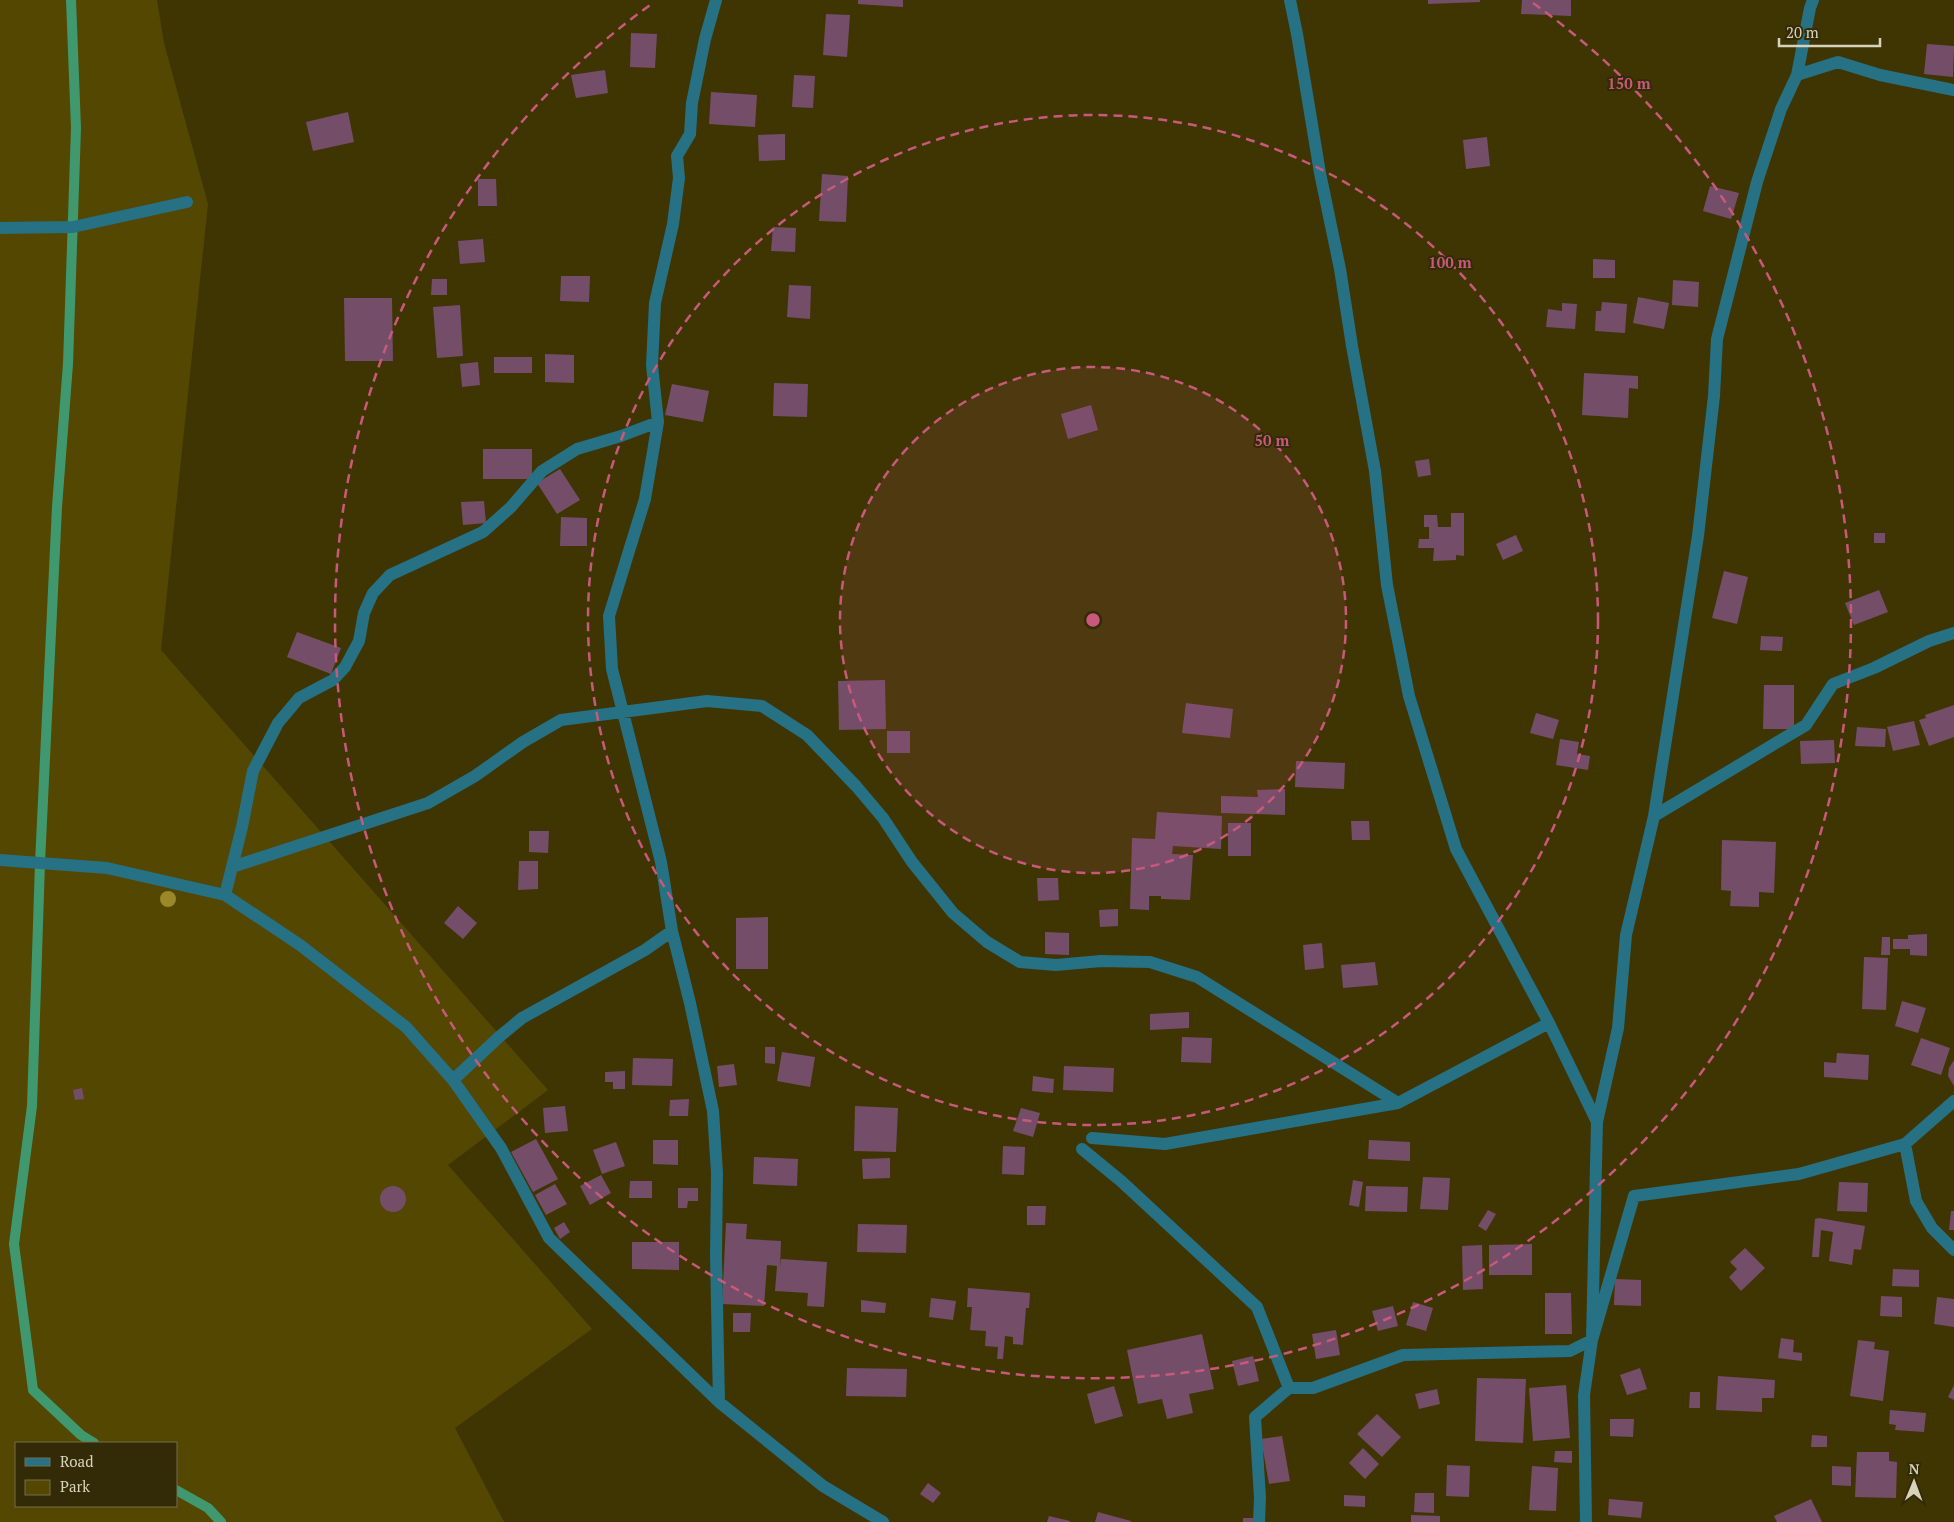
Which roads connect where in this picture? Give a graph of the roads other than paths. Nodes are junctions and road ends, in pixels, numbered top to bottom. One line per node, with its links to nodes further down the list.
1 (716, 0): 8 (street)
2 (1290, 0): 16 (street)
3 (1813, 0): 4 (street)
4 (1797, 75): 5 (street); 11 (street)
5 (1954, 90)
6 (187, 202): 7 (street)
7 (0, 228)
8 (658, 422): 10 (street); 13 (street)
9 (1954, 633): 11 (street)
10 (623, 711): 13 (street); 15 (street); 19 (street)
11 (1654, 816): 20 (street)
12 (0, 860): 14 (street)
13 (232, 867): 14 (street)
14 (225, 895): 17 (street)
15 (672, 931): 17 (street); 27 (street)
16 (1549, 1023): 19 (street); 20 (street)
17 (453, 1080): 27 (street)
18 (1954, 1101): 22 (street)
19 (1398, 1103): 21 (street)
20 (1597, 1122): 25 (street)
21 (1092, 1138)
22 (1905, 1144): 24 (street); 25 (street)
23 (1082, 1149): 26 (street)
24 (1954, 1250)
25 (1592, 1340): 26 (street); 30 (street)
26 (1289, 1388): 29 (street)
27 (719, 1402): 28 (street)
28 (883, 1522)
29 (1259, 1522)
30 (1586, 1522)

